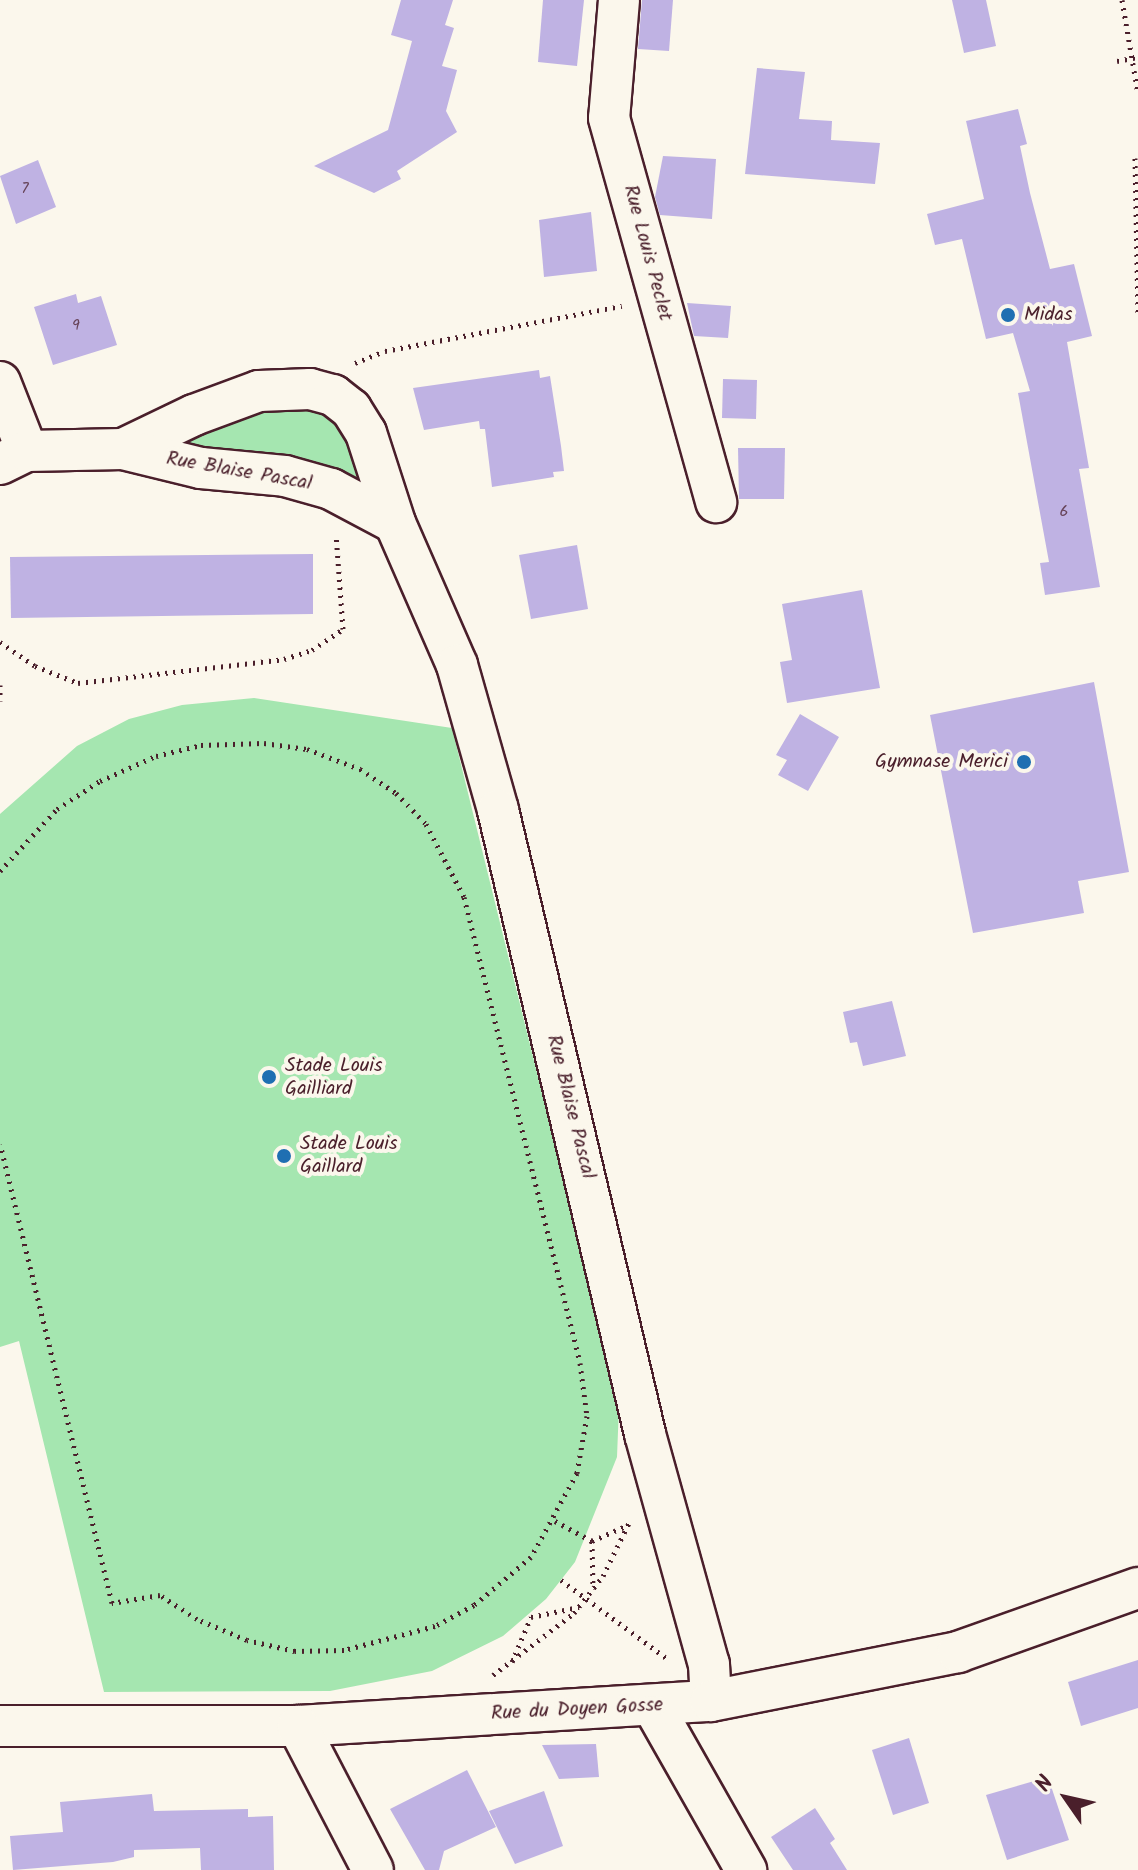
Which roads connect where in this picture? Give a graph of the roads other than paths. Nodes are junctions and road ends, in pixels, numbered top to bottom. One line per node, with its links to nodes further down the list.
1 (619, 0): 5 (street, Rue Louis Peclet)
2 (0, 382): 4 (street, Rue Blaise Pascal)
3 (123, 449): 4 (street, Rue Blaise Pascal); 6 (street, Rue Blaise Pascal); 6 (street, Rue Blaise Pascal)
4 (14, 458)
5 (716, 502)
6 (395, 523): 8 (street, Rue Blaise Pascal)
7 (1138, 1588): 8 (street, Rue du Doyen Gosse)
8 (711, 1701): 9 (street, Rue du Doyen Gosse)
9 (653, 1706): 11 (street, Rue du Doyen Gosse); 13 (street)
10 (0, 1726): 11 (street, Rue du Doyen Gosse)
11 (298, 1726): 12 (street)
12 (373, 1870)
13 (746, 1870)

